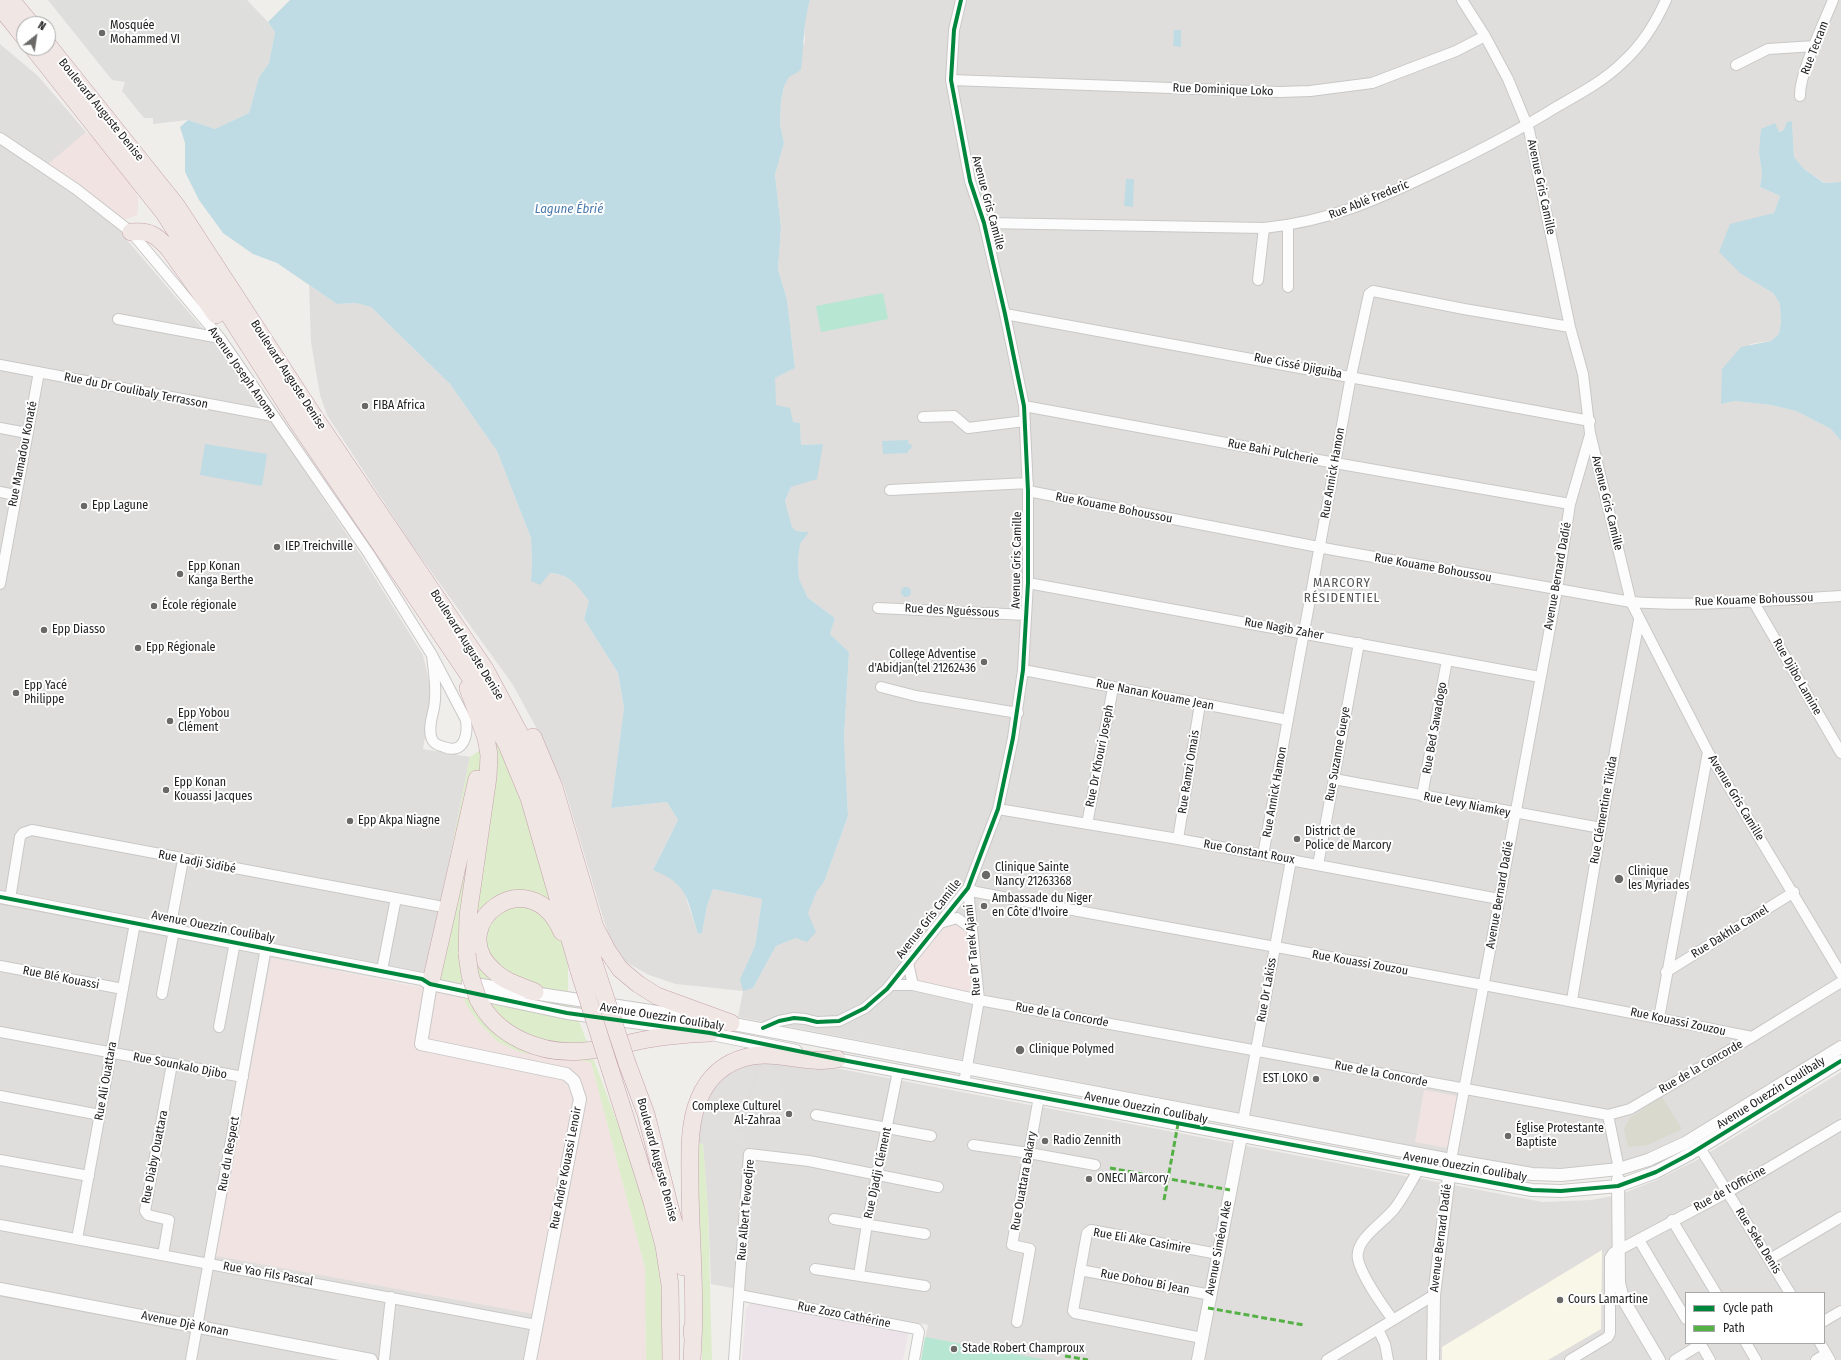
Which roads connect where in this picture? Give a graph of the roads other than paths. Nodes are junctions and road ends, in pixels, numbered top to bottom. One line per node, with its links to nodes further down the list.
1 (11, 0): 7 (highway)
2 (961, 0): 14 (street, Avenue Gris Camille)
3 (1462, 0): 9 (street, Avenue Gris Camille)
4 (1666, 0): 16 (street, Rue Ablé Frederic)
5 (1833, 0): 10 (street, Rue Tecram)
6 (0, 7): 8 (highway)
7 (24, 16)
8 (16, 27)
9 (1485, 36): 14 (street, Rue Dominique Loko); 16 (street, Avenue Gris Camille)
10 (1815, 46): 13 (street); 15 (street, Rue Tecram)
11 (56, 55): 62 (highway, Boulevard Auguste Denise)
12 (39, 56): 34 (highway, Boulevard Auguste Denise)
13 (1736, 65)
14 (951, 80): 18 (street, Avenue Gris Camille)
15 (1800, 96)
16 (1528, 126): 19 (street, Rue Ablé Frederic); 26 (street, Avenue Gris Camille)
17 (0, 138): 21 (street, Avenue Joseph Anoma)
18 (984, 223): 20 (street, Rue Ablé Frederic); 24 (street, Avenue Gris Camille)
19 (1288, 225): 20 (street, Rue Ablé Frederic); 23 (street)
20 (1264, 228): 22 (street)
21 (131, 232): 27 (street, Avenue Joseph Anoma); 34 (highway)
22 (1258, 280)
23 (1288, 287)
24 (1005, 314): 30 (street, Rue Cissé Djiguiba); 31 (street, Avenue Gris Camille)
25 (118, 318): 27 (street)
26 (1570, 327): 30 (street, Rue Annick Hamon); 36 (street, Avenue Gris Camille)
27 (220, 338): 32 (street, Avenue Joseph Anoma)
28 (0, 365): 29 (street, Rue du Dr Coulibaly Terrasson)
29 (39, 372): 32 (street, Rue du Dr Coulibaly Terrasson); 38 (street, Rue Mamadou Konaté)
30 (1351, 376): 36 (street, Rue Cissé Djiguiba); 40 (street, Rue Annick Hamon)
31 (1024, 406): 35 (street, Avenue Gris Camille); 40 (street, Rue Bahi Pulcherie)
32 (273, 416): 59 (street, Avenue Joseph Anoma)
33 (923, 417): 35 (street)
34 (296, 420): 60 (highway, Boulevard Auguste Denise)
35 (1025, 421): 41 (street, Avenue Gris Camille)
36 (1590, 421): 39 (street, Avenue Gris Camille)
37 (0, 428): 38 (street)
38 (27, 433): 44 (street, Rue Mamadou Konaté)
39 (1590, 433): 45 (street, Avenue Bernard Dadié); 53 (street, Avenue Gris Camille)
40 (1335, 463): 45 (street, Rue Bahi Pulcherie); 46 (street, Rue Annick Hamon)
41 (1028, 487): 42 (street, Rue Kouame Bohoussou); 46 (street, Rue Kouame Bohoussou); 48 (street, Avenue Gris Camille)
42 (890, 490)
43 (0, 492): 44 (street)
44 (15, 495): 47 (street, Rue Mamadou Konaté)
45 (1570, 504): 50 (street, Avenue Bernard Dadié)
46 (1320, 547): 50 (street, Rue Kouame Bohoussou); 57 (street, Rue Annick Hamon)
47 (2, 565): 49 (street, Rue Mamadou Konaté)
48 (1028, 583): 55 (street, Avenue Gris Camille); 57 (street, Rue Nagib Zaher)
49 (0, 584)
50 (1557, 590): 53 (street, Rue Kouame Bohoussou); 64 (street, Avenue Bernard Dadié)
51 (1841, 596): 52 (street, Rue Kouame Bohoussou)
52 (1752, 601): 53 (street, Rue Kouame Bohoussou); 72 (street, Rue Djibo Lamine)
53 (1631, 602): 56 (street, Avenue Gris Camille)
54 (878, 608): 55 (street, Rue des Nguéssous)
55 (1026, 615): 63 (street, Avenue Gris Camille)
56 (1639, 620): 71 (street, Avenue Gris Camille); 78 (street, Rue Clémentine Tikida)
57 (1304, 633): 58 (street, Rue Nagib Zaher); 70 (street, Rue Annick Hamon)
58 (1359, 643): 61 (street, Rue Nagib Zaher); 73 (street, Rue Suzanne Gueye)
59 (432, 655): 59 (street, Avenue Joseph Anoma)
60 (458, 660): 68 (highway); 100 (highway, Boulevard Auguste Denise)
61 (1447, 660): 64 (street, Rue Nagib Zaher); 74 (street, Rue Bed Sawadogo)
62 (484, 669): 114 (highway); 188 (highway, Boulevard Auguste Denise, bridge)
63 (1022, 670): 66 (street, Rue Nanan Kouame Jean); 69 (street, Avenue Gris Camille)
64 (1540, 677): 76 (street, Avenue Bernard Dadié)
65 (881, 687): 69 (street)
66 (1113, 688): 67 (street, Rue Nanan Kouame Jean); 77 (street, Rue Dr Khouri Joseph)
67 (1200, 704): 70 (street, Rue Nanan Kouame Jean); 79 (street, Rue Ramzi Omais)
68 (475, 709): 103 (highway); 118 (highway, bridge)
69 (1018, 713): 75 (street, Avenue Gris Camille)
70 (1288, 720): 80 (street, Rue Annick Hamon)
71 (1708, 752): 85 (street, Avenue Gris Camille); 101 (street)
72 (1841, 753)
73 (1334, 779): 74 (street, Rue Levy Niamkey); 83 (street, Rue Suzanne Gueye)
74 (1422, 796): 76 (street, Rue Levy Niamkey)
75 (998, 810): 77 (street, Rue Constant Roux); 84 (street, Avenue Gris Camille)
76 (1514, 813): 78 (street, Rue Levy Niamkey); 88 (street, Avenue Bernard Dadié)
77 (1087, 824): 79 (street, Rue Constant Roux)
78 (1601, 828): 112 (street, Rue Clémentine Tikida)
79 (1178, 839): 80 (street, Rue Constant Roux)
80 (1263, 855): 82 (street, Rue Constant Roux)
81 (183, 860): 86 (street, Rue Ladji Sidibé); 87 (street, Rue Ladji Sidibé); 93 (street)
82 (1291, 860): 83 (street, Rue Constant Roux); 96 (street, Rue Dr Lakiss)
83 (1318, 865): 88 (street, Rue Constant Roux)
84 (968, 888): 91 (street, Avenue Gris Camille); 92 (street, Rue Dr Tarek Ajami); 96 (street, Rue Kouassi Zouzou)
85 (1794, 892): 101 (street, Rue Dakhla Camel); 102 (street, Avenue Gris Camille)
86 (5, 898): 90 (street, Avenue Ouezzin Coulibaly)
87 (396, 898): 89 (street, Rue Ladji Sidibé); 99 (street)
88 (1499, 899): 107 (street, Avenue Bernard Dadié)
89 (438, 906)
90 (135, 923): 93 (street, Avenue Ouezzin Coulibaly); 108 (street, Rue Ali Ouattara)
91 (940, 923): 92 (street); 97 (street, Avenue Gris Camille)
92 (972, 928): 111 (street, Rue Dr Tarek Ajami)
93 (172, 930): 94 (street, Avenue Ouezzin Coulibaly); 110 (street)
94 (235, 942): 95 (street, Avenue Ouezzin Coulibaly); 115 (street)
95 (266, 948): 99 (street, Avenue Ouezzin Coulibaly); 128 (street, Rue du Respect)
96 (1275, 948): 107 (street, Rue Kouassi Zouzou); 121 (street, Rue Dr Lakiss)
97 (908, 963): 105 (street, Avenue Gris Camille); 106 (street)
98 (0, 966): 108 (street, Rue Blé Kouassi)
99 (382, 970): 103 (street, Avenue Ouezzin Coulibaly)
100 (579, 971): 109 (highway); 199 (highway, Boulevard Auguste Denise, bridge)
101 (1666, 972): 113 (street)
102 (1841, 974)
103 (428, 980): 109 (street, Avenue Ouezzin Coulibaly); 118 (street, Avenue Ouezzin Coulibaly); 184 (street, Rue Andre Kouassi Lenoir)
104 (1841, 982): 119 (street, Rue de la Concorde)
105 (890, 985): 106 (street, Rue de la Concorde); 116 (street, Avenue Gris Camille)
106 (913, 985): 111 (street, Rue de la Concorde)
107 (1483, 986): 112 (street, Rue Kouassi Zouzou); 130 (street, Avenue Bernard Dadié)
108 (123, 989): 122 (street, Rue Ali Ouattara)
109 (535, 992): 114 (street, Avenue Ouezzin Coulibaly)
110 (162, 994)
111 (979, 1000): 121 (street, Rue de la Concorde); 126 (street, Rue Dr Tarek Ajami)
112 (1572, 1000): 113 (street, Rue Kouassi Zouzou)
113 (1659, 1018): 119 (street, Rue Kouassi Zouzou)
114 (731, 1023): 116 (street, Avenue Ouezzin Coulibaly)
115 (219, 1028)
116 (763, 1028): 126 (street, Avenue Ouezzin Coulibaly)
117 (0, 1032): 122 (street, Rue Sounkalo Djibo)
118 (710, 1033): 123 (street, Avenue Ouezzin Coulibaly)
119 (1752, 1037): 133 (street, Rue de la Concorde)
120 (1841, 1047): 148 (street, Avenue Ouezzin Coulibaly)
121 (1256, 1050): 130 (street, Rue de la Concorde); 136 (street, Rue Dr Lakiss)
122 (111, 1053): 125 (street, Rue Sounkalo Djibo); 134 (street, Rue Ali Ouattara)
123 (837, 1059): 127 (street, Avenue Ouezzin Coulibaly); 188 (highway)
124 (1841, 1061): 142 (street, Avenue Ouezzin Coulibaly)
125 (172, 1064): 128 (street, Rue Sounkalo Djibo); 165 (street, Rue Diaby Ouattara)
126 (967, 1067): 129 (street, Rue Dr Tarek Ajami); 136 (street, Avenue Ouezzin Coulibaly)
127 (898, 1071): 129 (street, Avenue Ouezzin Coulibaly); 138 (street, Rue Djadji Clément)
128 (243, 1077): 167 (street, Rue du Respect)
129 (964, 1083): 132 (street, Avenue Ouezzin Coulibaly)
130 (1464, 1090): 133 (street, Rue de la Concorde); 145 (street, Avenue Bernard Dadié)
131 (0, 1096): 134 (street)
132 (1039, 1097): 140 (street, Avenue Ouezzin Coulibaly); 143 (street, Rue Ouattara Bakary)
133 (1608, 1114): 148 (street)
134 (100, 1115): 151 (street, Rue Ali Ouattara)
135 (816, 1115): 138 (street)
136 (1243, 1121): 145 (street, Avenue Ouezzin Coulibaly)
137 (1841, 1125): 154 (street, Rue de l'Officine)
138 (887, 1128): 139 (street); 149 (street, Rue Djadji Clément)
139 (931, 1136)
140 (1241, 1136): 147 (street, Avenue Ouezzin Coulibaly); 164 (street, Avenue Siméon Ake)
141 (973, 1146): 143 (street)
142 (1700, 1148): 152 (street, Avenue Ouezzin Coulibaly); 154 (street, Rue Seka Denis)
143 (1029, 1153): 146 (street); 183 (street, Rue Ouattara Bakary)
144 (0, 1160): 151 (street)
145 (1451, 1160): 148 (street, Avenue Ouezzin Coulibaly); 150 (street, Avenue Bernard Dadié)
146 (1096, 1165)
147 (1419, 1169): 150 (street, Avenue Ouezzin Coulibaly); 181 (street)
148 (1619, 1169): 152 (street)
149 (876, 1174): 153 (street, Rue Albert Tevoedjre); 159 (street, Rue Djadji Clément); 175 (street, Rue Albert Tevoedjre)
150 (1449, 1175): 152 (street, Avenue Ouezzin Coulibaly); 177 (street, Avenue Bernard Dadié)
151 (89, 1176): 161 (street, Rue Ali Ouattara)
152 (1618, 1186): 163 (street)
153 (938, 1187)
154 (1728, 1192): 157 (street, Rue de l'Officine); 166 (street, Rue Seka Denis)
155 (1841, 1217): 166 (street)
156 (834, 1219): 159 (street)
157 (1672, 1220): 162 (street, Rue de l'Officine); 173 (street)
158 (0, 1224): 161 (street, Rue Yao Fils Pascal)
159 (867, 1224): 160 (street); 170 (street, Rue Djadji Clément)
160 (925, 1234)
161 (77, 1239): 165 (street, Rue Yao Fils Pascal)
162 (1639, 1240): 163 (street, Rue de l'Officine); 180 (street)
163 (1618, 1250): 194 (street); 207 (street)
164 (1218, 1254): 169 (street, Rue Eli Ake Casimire); 176 (street, Avenue Siméon Ake)
165 (163, 1255): 167 (street, Rue Yao Fils Pascal)
166 (1770, 1259): 174 (street, Rue Seka Denis)
167 (209, 1264): 178 (street, Rue Yao Fils Pascal); 185 (street, Rue du Respect)
168 (816, 1268): 170 (street)
169 (1080, 1270): 176 (street, Rue Dohou Bi Jean); 187 (street, Rue Eli Ake Casimire)
170 (859, 1275): 171 (street)
171 (924, 1286)
172 (0, 1289): 185 (street, Avenue Djè Konan)
173 (1715, 1292)
174 (1789, 1292)
175 (739, 1295): 201 (street, Rue Albert Tevoedjre); 202 (street, Rue Zozo Cathérine)
176 (1211, 1295): 187 (street, Avenue Siméon Ake)
177 (1434, 1295): 181 (street); 206 (street, Avenue Bernard Dadié)
178 (391, 1297): 184 (street, Rue Yao Fils Pascal); 197 (street)
179 (1841, 1311): 182 (street)
180 (1685, 1317)
181 (1393, 1320): 186 (street)
182 (1825, 1320)
183 (1017, 1322)
184 (536, 1325): 198 (street, Rue Andre Kouassi Lenoir)
185 (197, 1327): 192 (street, Avenue Djè Konan); 195 (street, Rue du Respect)
186 (1378, 1329): 204 (street); 205 (street)
187 (1202, 1338): 203 (street, Avenue Siméon Ake)
188 (693, 1340): 200 (highway, Boulevard Auguste Denise)
189 (1701, 1344): 208 (street); 209 (street)
190 (1747, 1344): 210 (street)
191 (1821, 1344): 193 (street)
192 (334, 1357): 196 (street, Avenue Djè Konan)
193 (1828, 1357): 211 (street)
194 (1574, 1359)
195 (191, 1360)
196 (371, 1360)
197 (384, 1360)
198 (530, 1360)
199 (671, 1360)
200 (692, 1360)
201 (734, 1360)
202 (914, 1360)
203 (1198, 1360)
204 (1327, 1360)
205 (1388, 1360)
206 (1433, 1360)
207 (1658, 1360)
208 (1675, 1360)
209 (1710, 1360)
210 (1756, 1360)
211 (1816, 1360)

